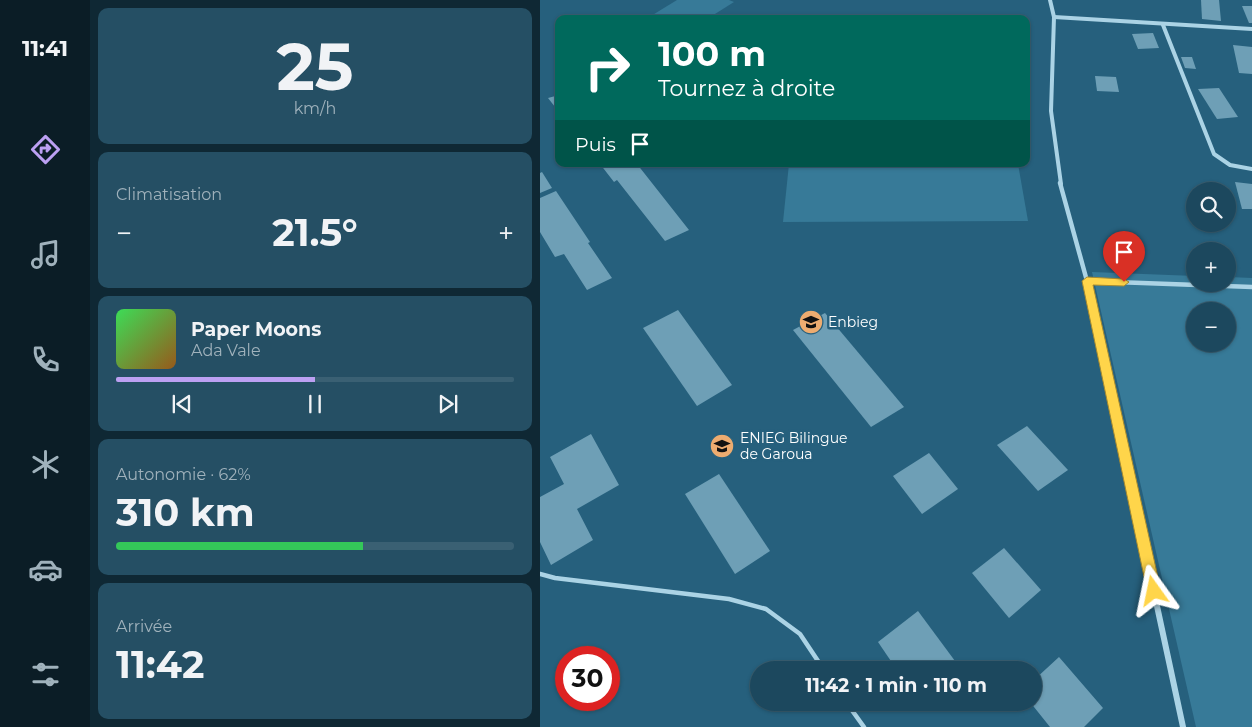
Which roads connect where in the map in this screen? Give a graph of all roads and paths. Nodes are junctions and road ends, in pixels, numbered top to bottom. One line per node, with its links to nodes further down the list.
1 (1050, 0): 2 (street)
2 (1054, 17): 3 (street); 6 (street)
3 (1163, 24): 4 (street); 5 (street)
4 (1252, 29)
5 (1252, 169)
6 (1087, 281): 7 (street); 12 (street)
7 (1252, 288)
8 (540, 574): 9 (lane)
9 (818, 661)
10 (852, 711): 11 (lane)
11 (864, 727)
12 (1183, 727)

